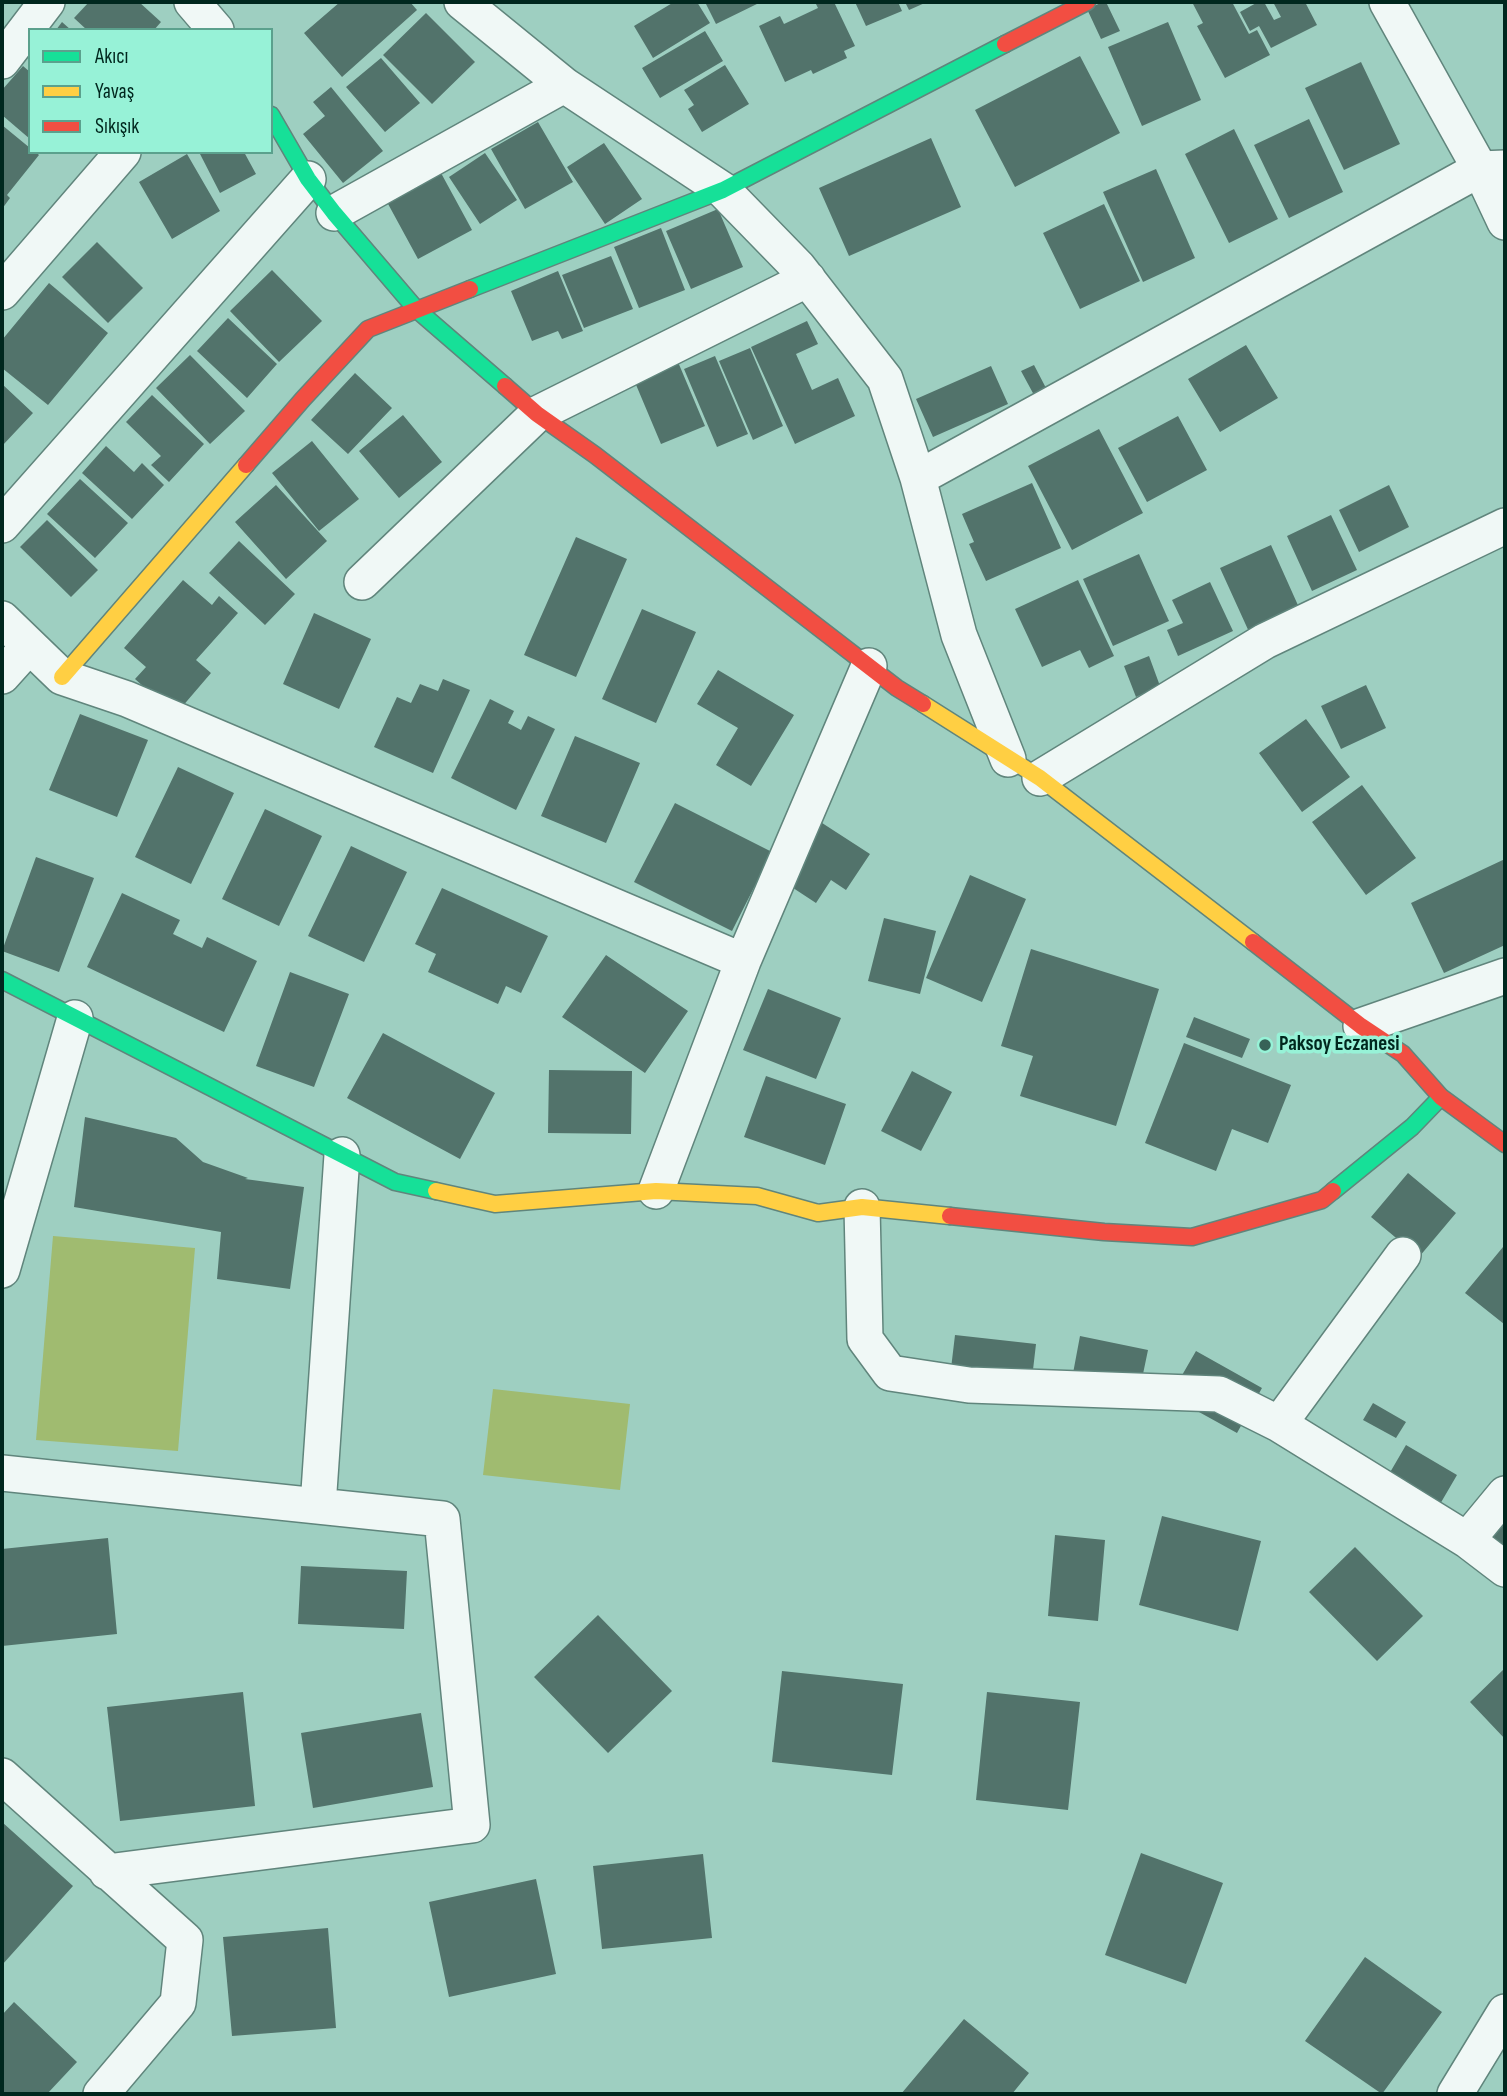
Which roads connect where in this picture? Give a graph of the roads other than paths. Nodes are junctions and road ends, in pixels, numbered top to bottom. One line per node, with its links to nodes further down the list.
1 (47, 2): 7 (street)
2 (192, 2): 6 (street)
3 (462, 2): 8 (street)
4 (1087, 2): 13 (street)
5 (1387, 2): 11 (street)
6 (214, 28)
7 (2, 61)
8 (564, 85): 13 (street); 14 (street)
9 (273, 118): 12 (street)
10 (120, 154): 17 (street)
11 (1492, 168): 15 (street); 20 (street)
12 (308, 179): 14 (street); 21 (street)
13 (723, 190): 16 (street); 18 (street)
14 (334, 213): 18 (street)
15 (1505, 222)
16 (808, 279): 19 (street); 20 (street)
17 (2, 292)
18 (416, 309): 19 (street); 28 (street)
19 (537, 414): 23 (street); 26 (street)
20 (918, 478): 29 (street)
21 (2, 525)
22 (1505, 526): 30 (street)
23 (362, 582)
24 (2, 619): 25 (street)
25 (29, 646): 27 (street); 28 (street)
26 (869, 666): 29 (street); 31 (street)
27 (2, 676)
28 (62, 677): 31 (street)
29 (1009, 759): 30 (street)
30 (1040, 778): 35 (street)
31 (743, 961): 39 (street)
32 (1505, 975): 35 (street)
33 (2, 980): 34 (street)
34 (75, 1018): 38 (street); 42 (street)
35 (1361, 1026): 36 (street)
36 (1441, 1097): 37 (street); 40 (street)
37 (1505, 1144)
38 (342, 1155): 39 (street); 46 (street)
39 (656, 1191): 40 (street)
40 (862, 1207): 43 (street)
41 (1403, 1255): 43 (street)
42 (2, 1270)
43 (1279, 1424): 47 (street)
44 (2, 1473): 46 (street)
45 (1505, 1494): 47 (street)
46 (317, 1506): 50 (street)
47 (1468, 1540): 48 (street)
48 (1505, 1569)
49 (2, 1776): 50 (street)
50 (107, 1871): 52 (street)
51 (1505, 2012): 53 (street)
52 (101, 2094)
53 (1455, 2094)

